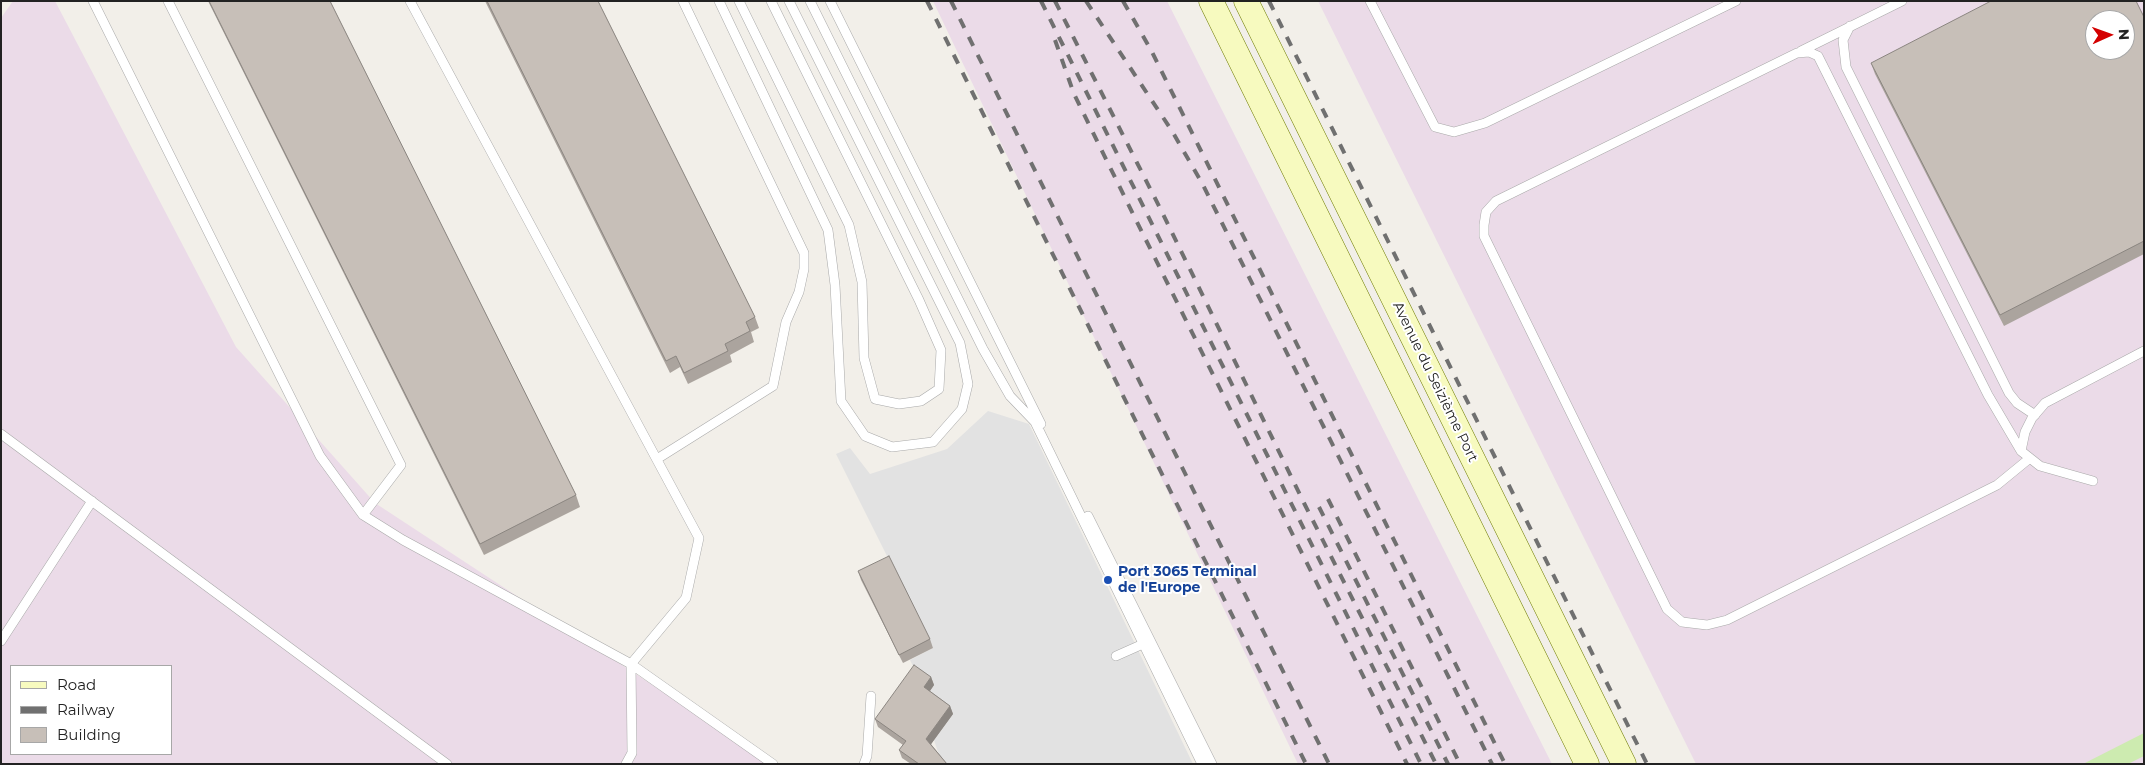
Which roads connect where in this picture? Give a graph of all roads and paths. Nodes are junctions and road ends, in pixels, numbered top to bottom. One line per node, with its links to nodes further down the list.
1 (93, 1): 27 (lane)
2 (168, 1): 27 (lane)
3 (410, 1): 24 (lane)
4 (683, 1): 24 (lane)
5 (719, 1): 8 (lane)
6 (739, 1): 7 (lane)
7 (771, 1)
8 (789, 1)
9 (810, 1): 20 (lane)
10 (830, 1): 20 (lane)
11 (1211, 1): 39 (main road)
12 (1246, 1): 40 (main road, Avenue du Seizième Port)
13 (1370, 1): 14 (lane)
14 (1736, 1)
15 (1902, 1): 16 (lane)
16 (1850, 26): 17 (lane); 19 (lane)
17 (1797, 53): 22 (lane); 23 (lane)
18 (2144, 351): 19 (lane)
19 (2035, 415): 22 (lane)
20 (1038, 422): 29 (lane); 38 (lane)
21 (1, 434): 26 (lane)
22 (2021, 451): 23 (lane)
23 (2030, 458): 25 (lane)
24 (657, 459): 31 (lane)
25 (2093, 481)
26 (92, 501): 28 (lane); 33 (lane)
27 (363, 515): 31 (lane)
28 (1, 641)
29 (1143, 644): 30 (lane); 37 (lane)
30 (1116, 656)
31 (631, 664): 34 (lane); 35 (lane)
32 (871, 696): 36 (lane)
33 (447, 764)
34 (626, 764)
35 (773, 764)
36 (864, 764)
37 (1202, 764)
38 (1212, 764)
39 (1587, 764)
40 (1624, 764)

